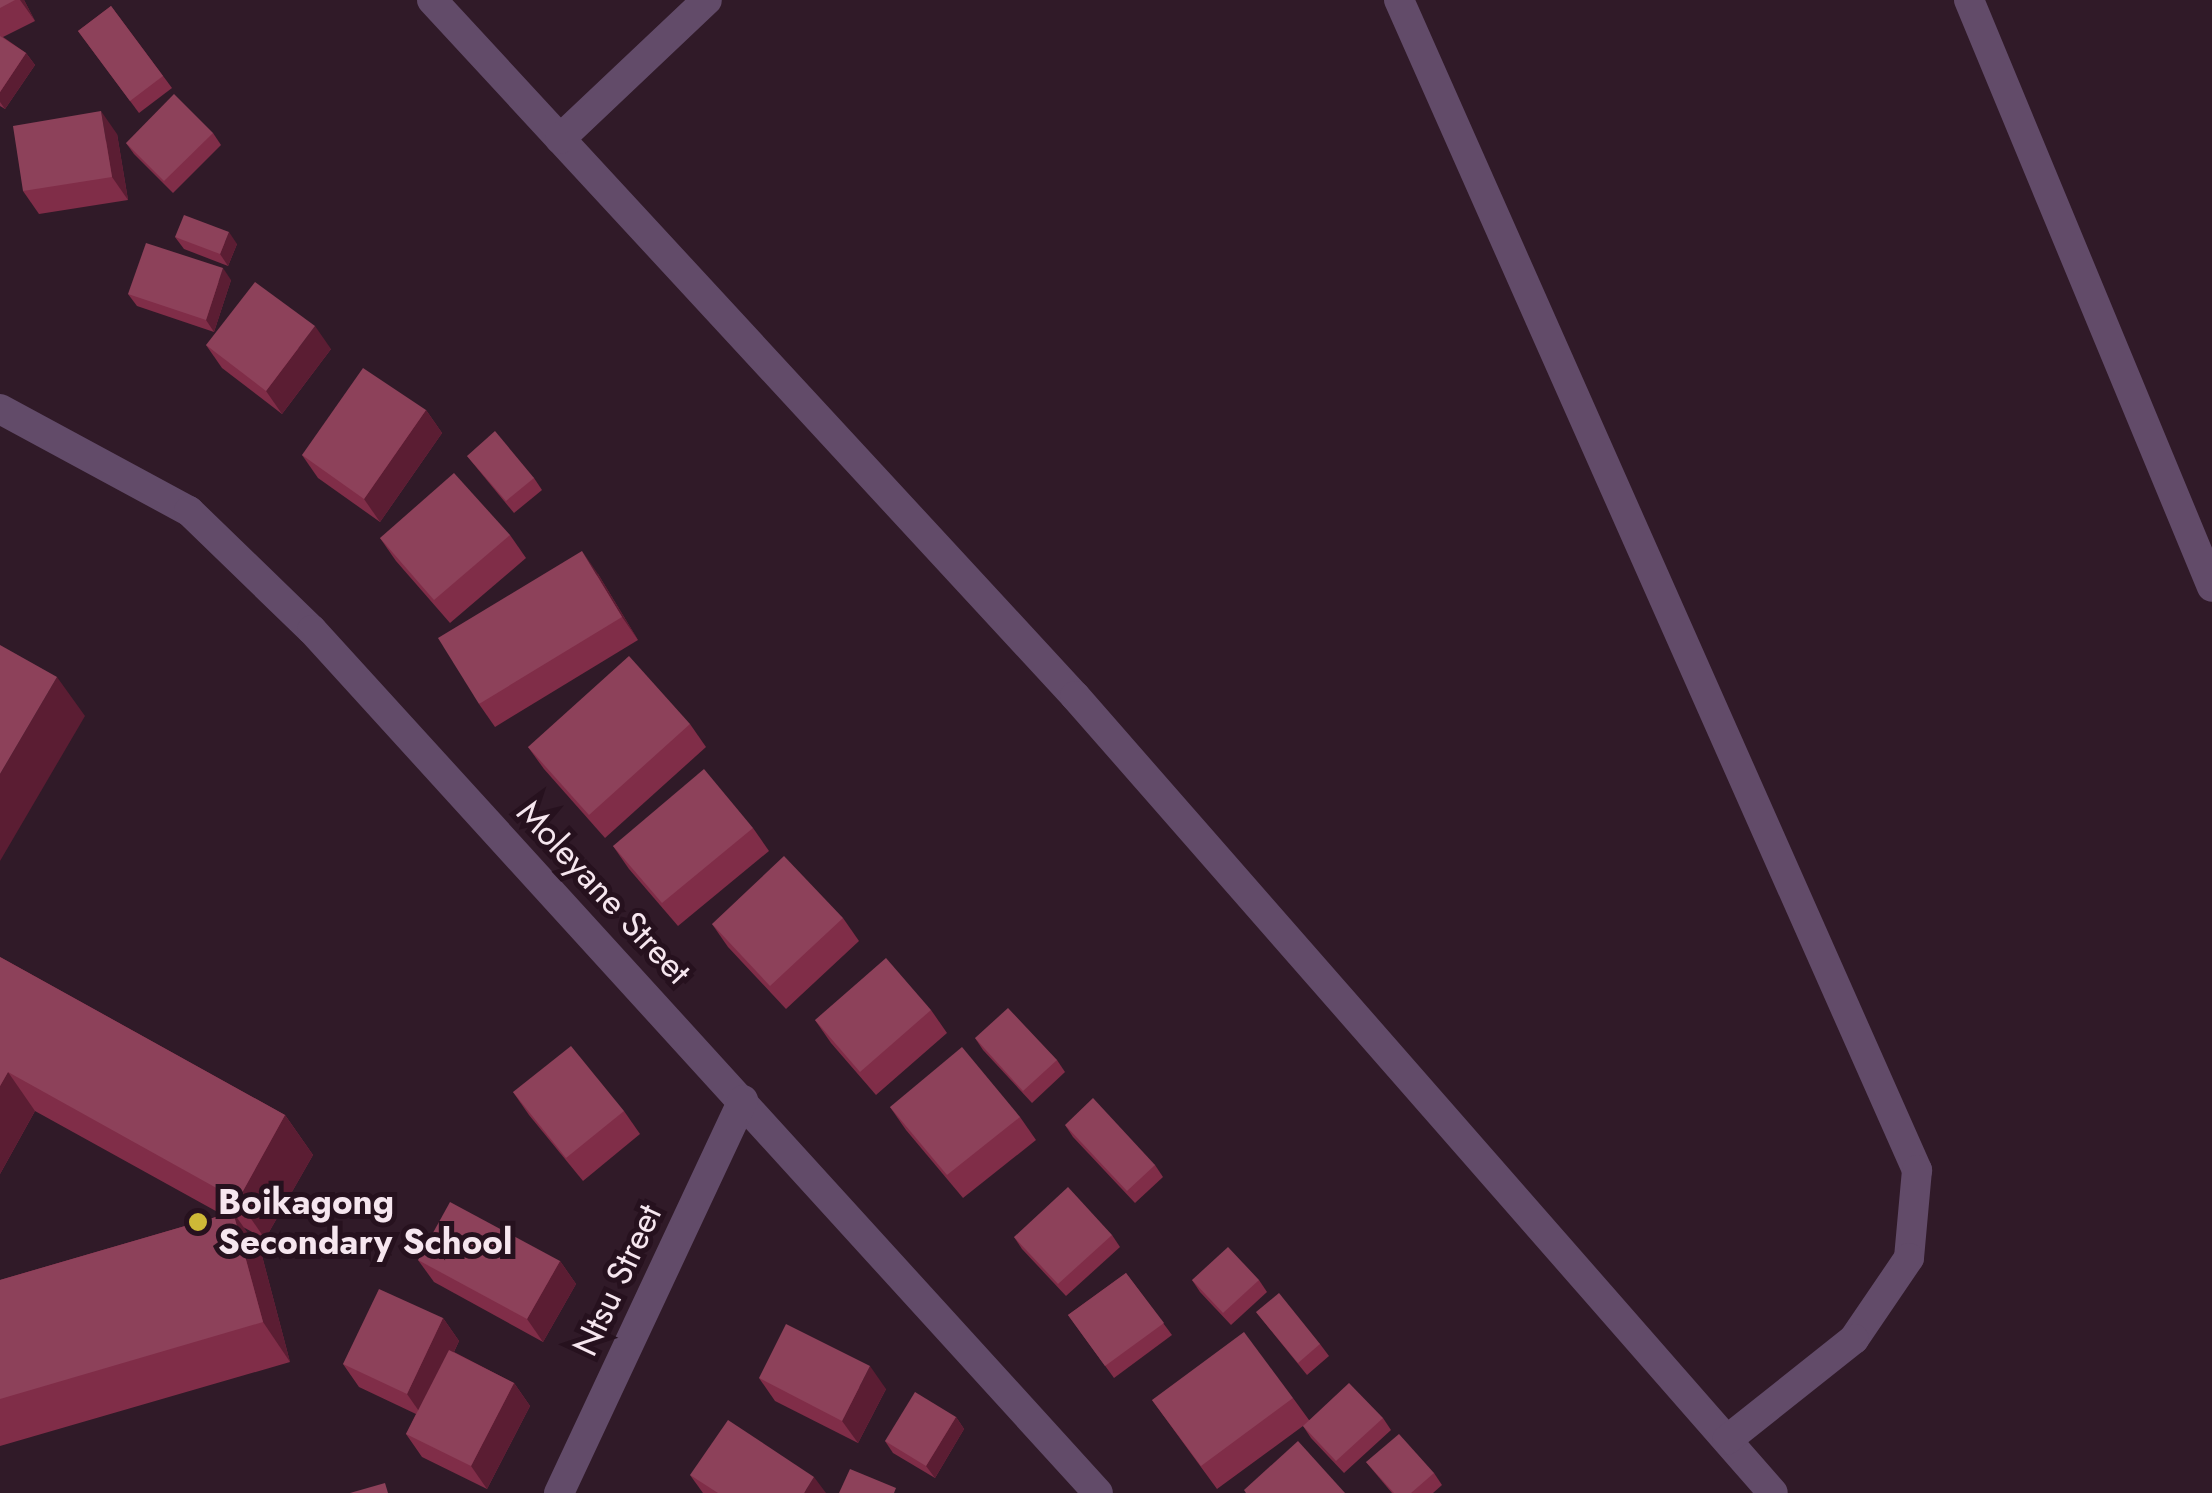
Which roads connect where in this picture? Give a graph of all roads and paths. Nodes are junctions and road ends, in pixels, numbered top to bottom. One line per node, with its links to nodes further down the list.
1 (432, 0): 5 (street)
2 (708, 0): 5 (street)
3 (1399, 0): 9 (street)
4 (1969, 0): 7 (street)
5 (560, 139): 9 (street)
6 (0, 409): 8 (street, Moleyane Street)
7 (2212, 587)
8 (744, 1100): 10 (street, Ntsu Street); 11 (street, Moleyane Street)
9 (1727, 1440): 12 (street)
10 (559, 1493)
11 (1098, 1493)
12 (1774, 1493)

